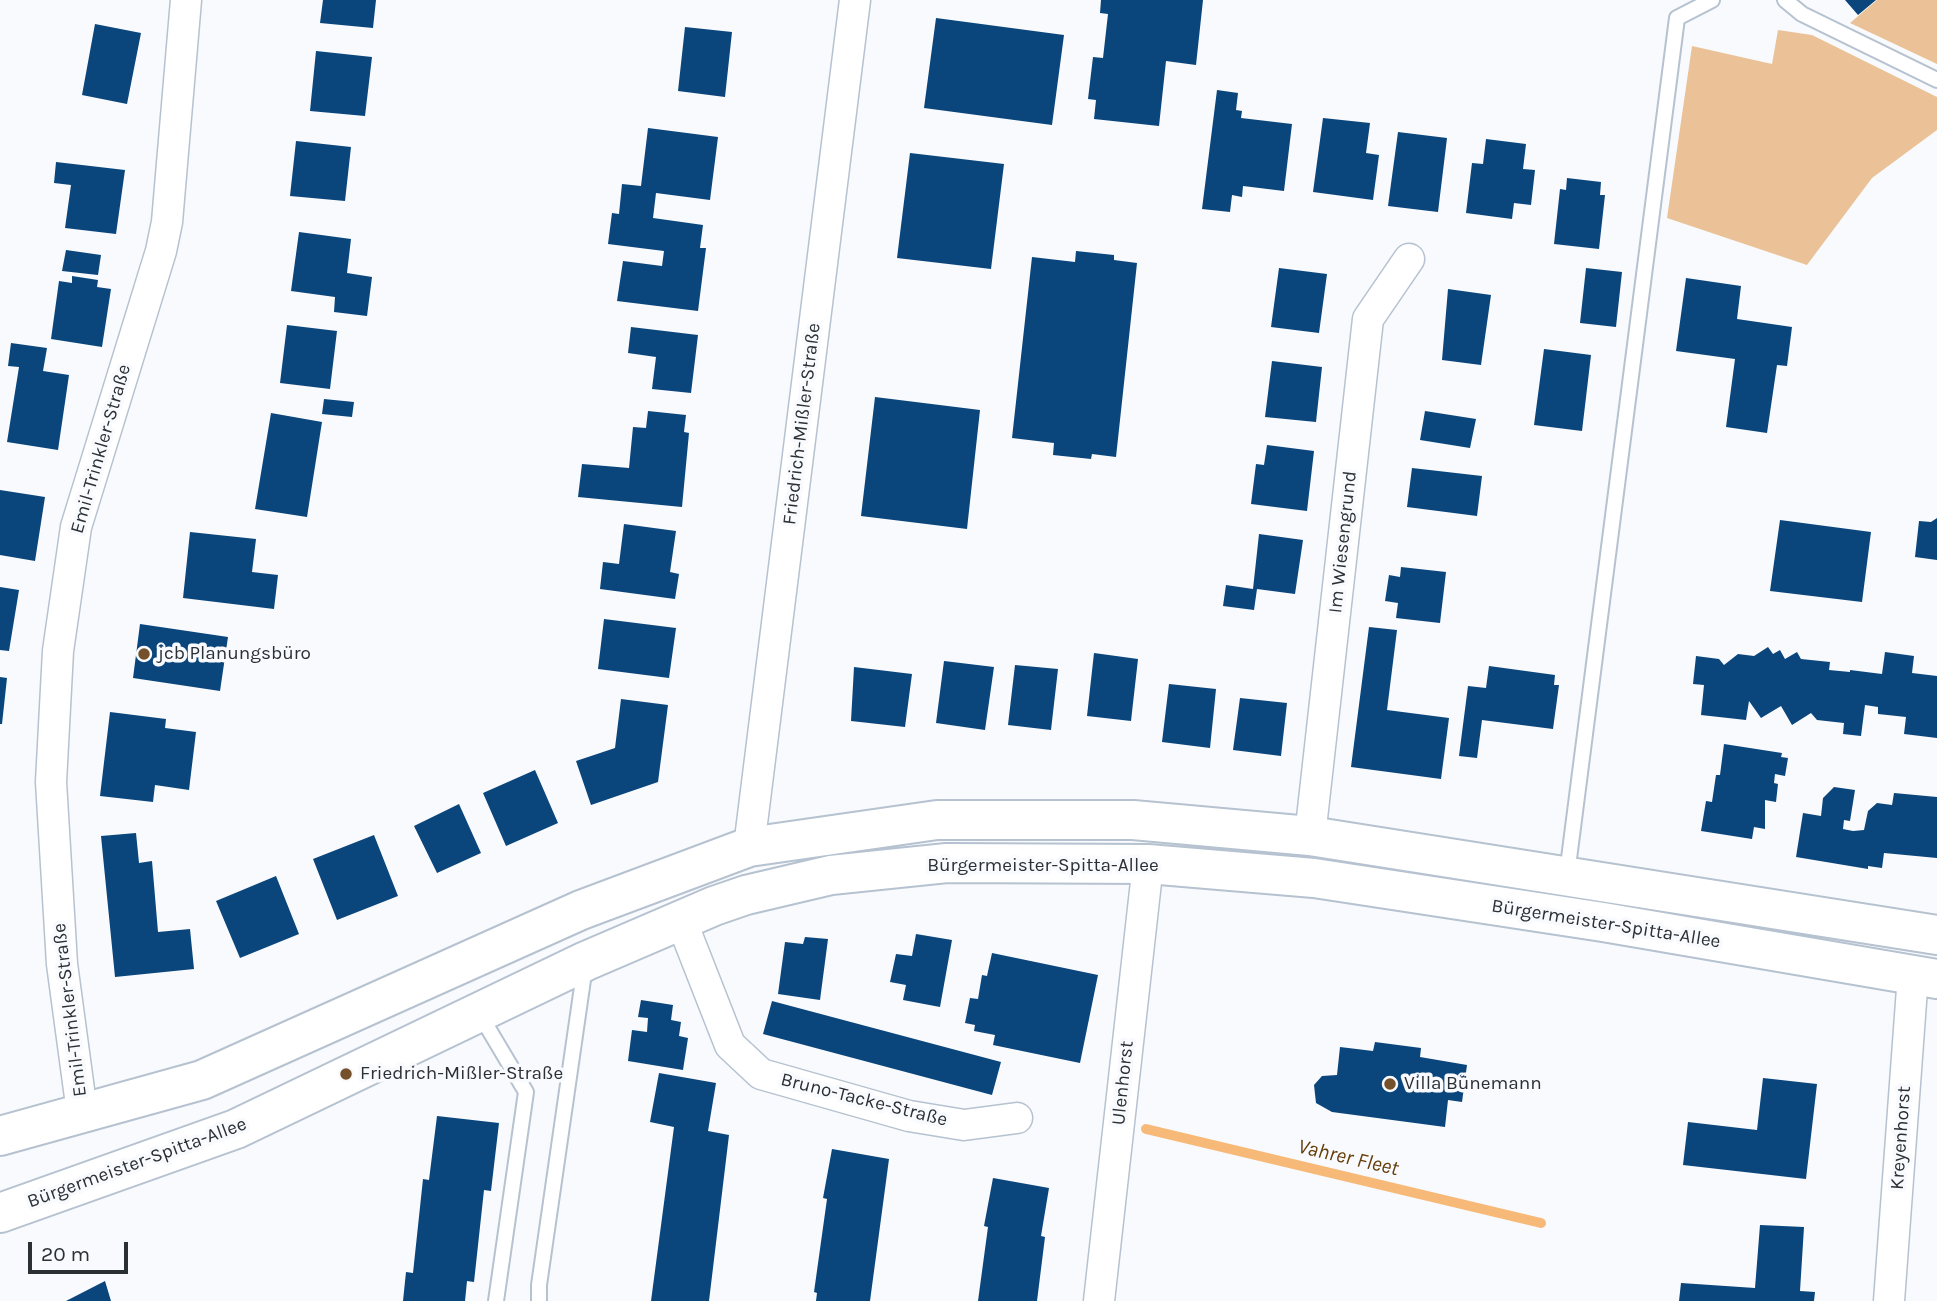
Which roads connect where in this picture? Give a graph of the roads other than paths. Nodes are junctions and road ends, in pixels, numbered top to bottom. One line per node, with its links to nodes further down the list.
1 (186, 0): 16 (street, Emil-Trinkler-Straße)
2 (855, 0): 8 (street, Friedrich-Mißler-Straße)
3 (1712, 0): 10 (lane)
4 (1785, 0): 5 (lane)
5 (1937, 80)
6 (1409, 259): 7 (street, Im Wiesengrund)
7 (1310, 836): 8 (main road); 10 (main road)
8 (749, 848): 16 (main road)
9 (1148, 864): 11 (main road, Bürgermeister-Spitta-Allee); 14 (main road, Bürgermeister-Spitta-Allee); 22 (street, Ulenhorst)
10 (1567, 874): 12 (main road)
11 (681, 920): 13 (main road, Bürgermeister-Spitta-Allee); 17 (street, Bruno-Tacke-Straße)
12 (1937, 935)
13 (586, 961): 15 (main road, Bürgermeister-Spitta-Allee); 21 (lane)
14 (1925, 977): 23 (street, Kreyenhorst)
15 (478, 1012): 19 (main road, Bürgermeister-Spitta-Allee); 20 (lane)
16 (82, 1112): 18 (main road)
17 (1017, 1118)
18 (0, 1136)
19 (0, 1213)
20 (496, 1301)
21 (539, 1301)
22 (1099, 1301)
23 (1889, 1301)

